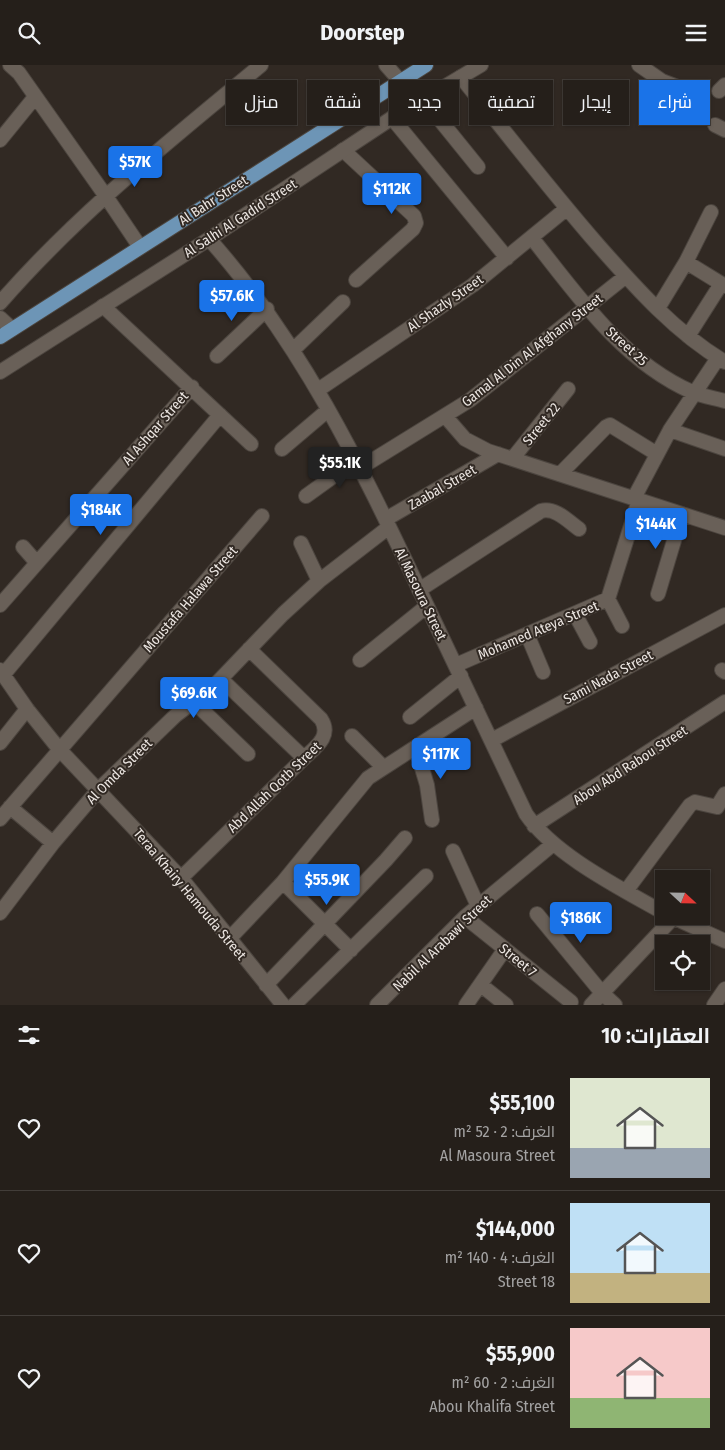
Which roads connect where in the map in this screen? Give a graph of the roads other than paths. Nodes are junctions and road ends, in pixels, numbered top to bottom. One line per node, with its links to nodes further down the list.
1 (10, 65): 13 (street)
2 (262, 65): 20 (street)
3 (386, 65): 8 (street)
4 (426, 65): 9 (main road, Al Bahr Street)
5 (480, 65): 7 (street, Al Salhi Al Gadid Street)
6 (640, 65): 11 (street)
7 (462, 77): 10 (street, Al Salhi Al Gadid Street); 21 (street)
8 (399, 80)
9 (402, 80)
10 (457, 80)
11 (661, 80)
12 (389, 88): 25 (main road, Al Bahr Street)
13 (35, 97): 17 (street); 20 (street)
14 (389, 120): 18 (street, Al Salhi Al Gadid Street)
15 (398, 125): 26 (street)
16 (443, 125): 19 (street)
17 (0, 140)
18 (343, 150): 24 (street, Al Salhi Al Gadid Street); 29 (street)
19 (478, 167)
20 (106, 195): 25 (street); 32 (street)
21 (566, 209): 23 (street, Al Shazly Street); 28 (street)
22 (711, 213): 27 (street)
23 (532, 238): 26 (street, Al Shazly Street); 34 (street, Street 25)
24 (209, 239): 33 (street, Al Salhi Al Gadid Street); 36 (street, Al Masoura Street)
25 (140, 247): 38 (main road, Al Bahr Street)
26 (507, 258): 46 (street, Al Shazly Street)
27 (686, 262): 30 (street); 35 (street)
28 (626, 276): 34 (street, Gamal Al Din Al Afghany Street); 35 (street)
29 (356, 280)
30 (723, 285): 39 (street)
31 (343, 302): 40 (street)
32 (0, 303)
33 (103, 306): 43 (street, Al Salhi Al Gadid Street); 44 (street)
34 (588, 308): 47 (street, Street 25); 51 (street, Gamal Al Din Al Afghany Street)
35 (658, 308): 39 (street)
36 (267, 309): 40 (street, Al Masoura Street); 41 (street)
37 (0, 318): 38 (street)
38 (6, 333)
39 (688, 336): 42 (street)
40 (294, 349): 46 (street, Al Masoura Street)
41 (217, 356)
42 (722, 360): 47 (street, Mohamed Ateya Street)
43 (0, 373)
44 (192, 387): 50 (street); 70 (street, Al Ashqar Street)
45 (568, 389): 58 (street, Street 22)
46 (318, 390): 49 (street, Al Masoura Street)
47 (694, 393): 48 (street, Street 25); 52 (street, Mohamed Ateya Street)
48 (725, 401)
49 (328, 410): 54 (street); 59 (street, Al Masoura Street)
50 (220, 415): 53 (street); 85 (street)
51 (445, 416): 56 (street); 59 (street, Gamal Al Din Al Afghany Street)
52 (670, 430): 55 (street); 57 (street, Mohamed Ateya Street)
53 (251, 444)
54 (282, 449)
55 (725, 449)
56 (498, 454): 58 (street); 65 (street, Zaabal Street)
57 (657, 454): 60 (street); 62 (street, Mohamed Ateya Street)
58 (513, 458): 60 (street)
59 (358, 464): 61 (street, Gamal Al Din Al Afghany Street); 65 (street, Al Masoura Street)
60 (560, 474): 62 (street)
61 (306, 496)
62 (636, 499): 63 (street); 74 (street, Mohamed Ateya Street)
63 (682, 514): 66 (street); 73 (street)
64 (262, 516): 97 (street, Moustafa Halawa Street)
65 (388, 523): 71 (street, Al Omda Street); 72 (street, Al Masoura Street)
66 (725, 528)
67 (579, 529): 72 (street)
68 (301, 543): 71 (street)
69 (23, 547): 70 (street)
70 (37, 563): 75 (street, Al Ashqar Street)
71 (319, 581): 82 (street, Al Omda Street)
72 (419, 590): 76 (street, Al Masoura Street)
73 (658, 594)
74 (608, 599): 77 (street, Mohamed Ateya Street); 79 (street)
75 (0, 605)
76 (427, 606): 83 (street); 84 (street, Al Masoura Street)
77 (575, 614): 80 (street, Mohamed Ateya Street); 81 (street)
78 (725, 615): 94 (street, Sami Nada Street)
79 (622, 626)
80 (527, 634): 84 (street, Mohamed Ateya Street); 86 (street)
81 (590, 642)
82 (249, 649): 87 (street, Al Omda Street); 99 (street, Abd Allah Qotb Street)
83 (360, 659)
84 (458, 671): 90 (street, Al Masoura Street); 92 (street, Mohamed Ateya Street)
85 (2, 672): 91 (street, Teraa Khairy Hamouda Street)
86 (543, 672)
87 (221, 679): 88 (street, Al Omda Street); 99 (street)
88 (194, 702): 98 (street); 101 (street, Al Omda Street)
89 (725, 702): 106 (street, Abou Abd Rabou Street)
90 (476, 708): 94 (street, Al Masoura Street); 96 (street)
91 (27, 709): 95 (street); 97 (street, Teraa Khairy Hamouda Street)
92 (410, 717)
93 (352, 736): 100 (street)
94 (492, 739): 106 (street, Al Masoura Street)
95 (0, 743)
96 (416, 748): 100 (street); 105 (street)
97 (59, 749): 101 (street, Teraa Khairy Hamouda Street); 103 (street, Moustafa Halawa Street)
98 (248, 754)
99 (304, 758): 112 (street, Abd Allah Qotb Street)
100 (383, 767): 113 (street)
101 (99, 789): 108 (street, Al Omda Street); 112 (street, Teraa Khairy Hamouda Street)
102 (725, 794): 114 (street)
103 (10, 807): 104 (street, Moustafa Halawa Street); 108 (street)
104 (0, 819)
105 (432, 820)
106 (534, 826): 109 (street, Al Masoura Street)
107 (404, 838): 120 (street)
108 (53, 843): 117 (street, Al Omda Street)
109 (553, 844): 114 (street, Al Masoura Street); 115 (street, Nabil Al Arabawi Street)
110 (453, 851): 115 (street)
111 (426, 876): 126 (street)
112 (181, 878): 123 (street, Teraa Khairy Hamouda Street)
113 (283, 882): 120 (street); 123 (street)
114 (626, 891): 116 (street, Al Masoura Street)
115 (478, 906): 119 (street, Nabil Al Arabawi Street)
116 (655, 907)
117 (0, 913)
118 (537, 913): 130 (street)
119 (465, 917): 125 (street, Street 7); 134 (street, Nabil Al Arabawi Street)
120 (325, 924): 126 (street); 127 (street)
121 (660, 925): 130 (street)
122 (691, 925): 124 (street, Al Masoura Street)
123 (229, 939): 127 (street, Teraa Khairy Hamouda Street)
124 (725, 941)
125 (506, 949): 128 (street); 131 (street, Street 7)
126 (350, 950): 133 (street)
127 (266, 985): 132 (street, Teraa Khairy Hamouda Street)
128 (481, 985): 135 (street); 136 (street)
129 (725, 989): 139 (street)
130 (602, 993): 137 (street); 138 (street)
131 (571, 1002)
132 (283, 1005)
133 (294, 1005)
134 (377, 1005)
135 (466, 1005)
136 (506, 1005)
137 (591, 1005)
138 (615, 1005)
139 (714, 1005)

